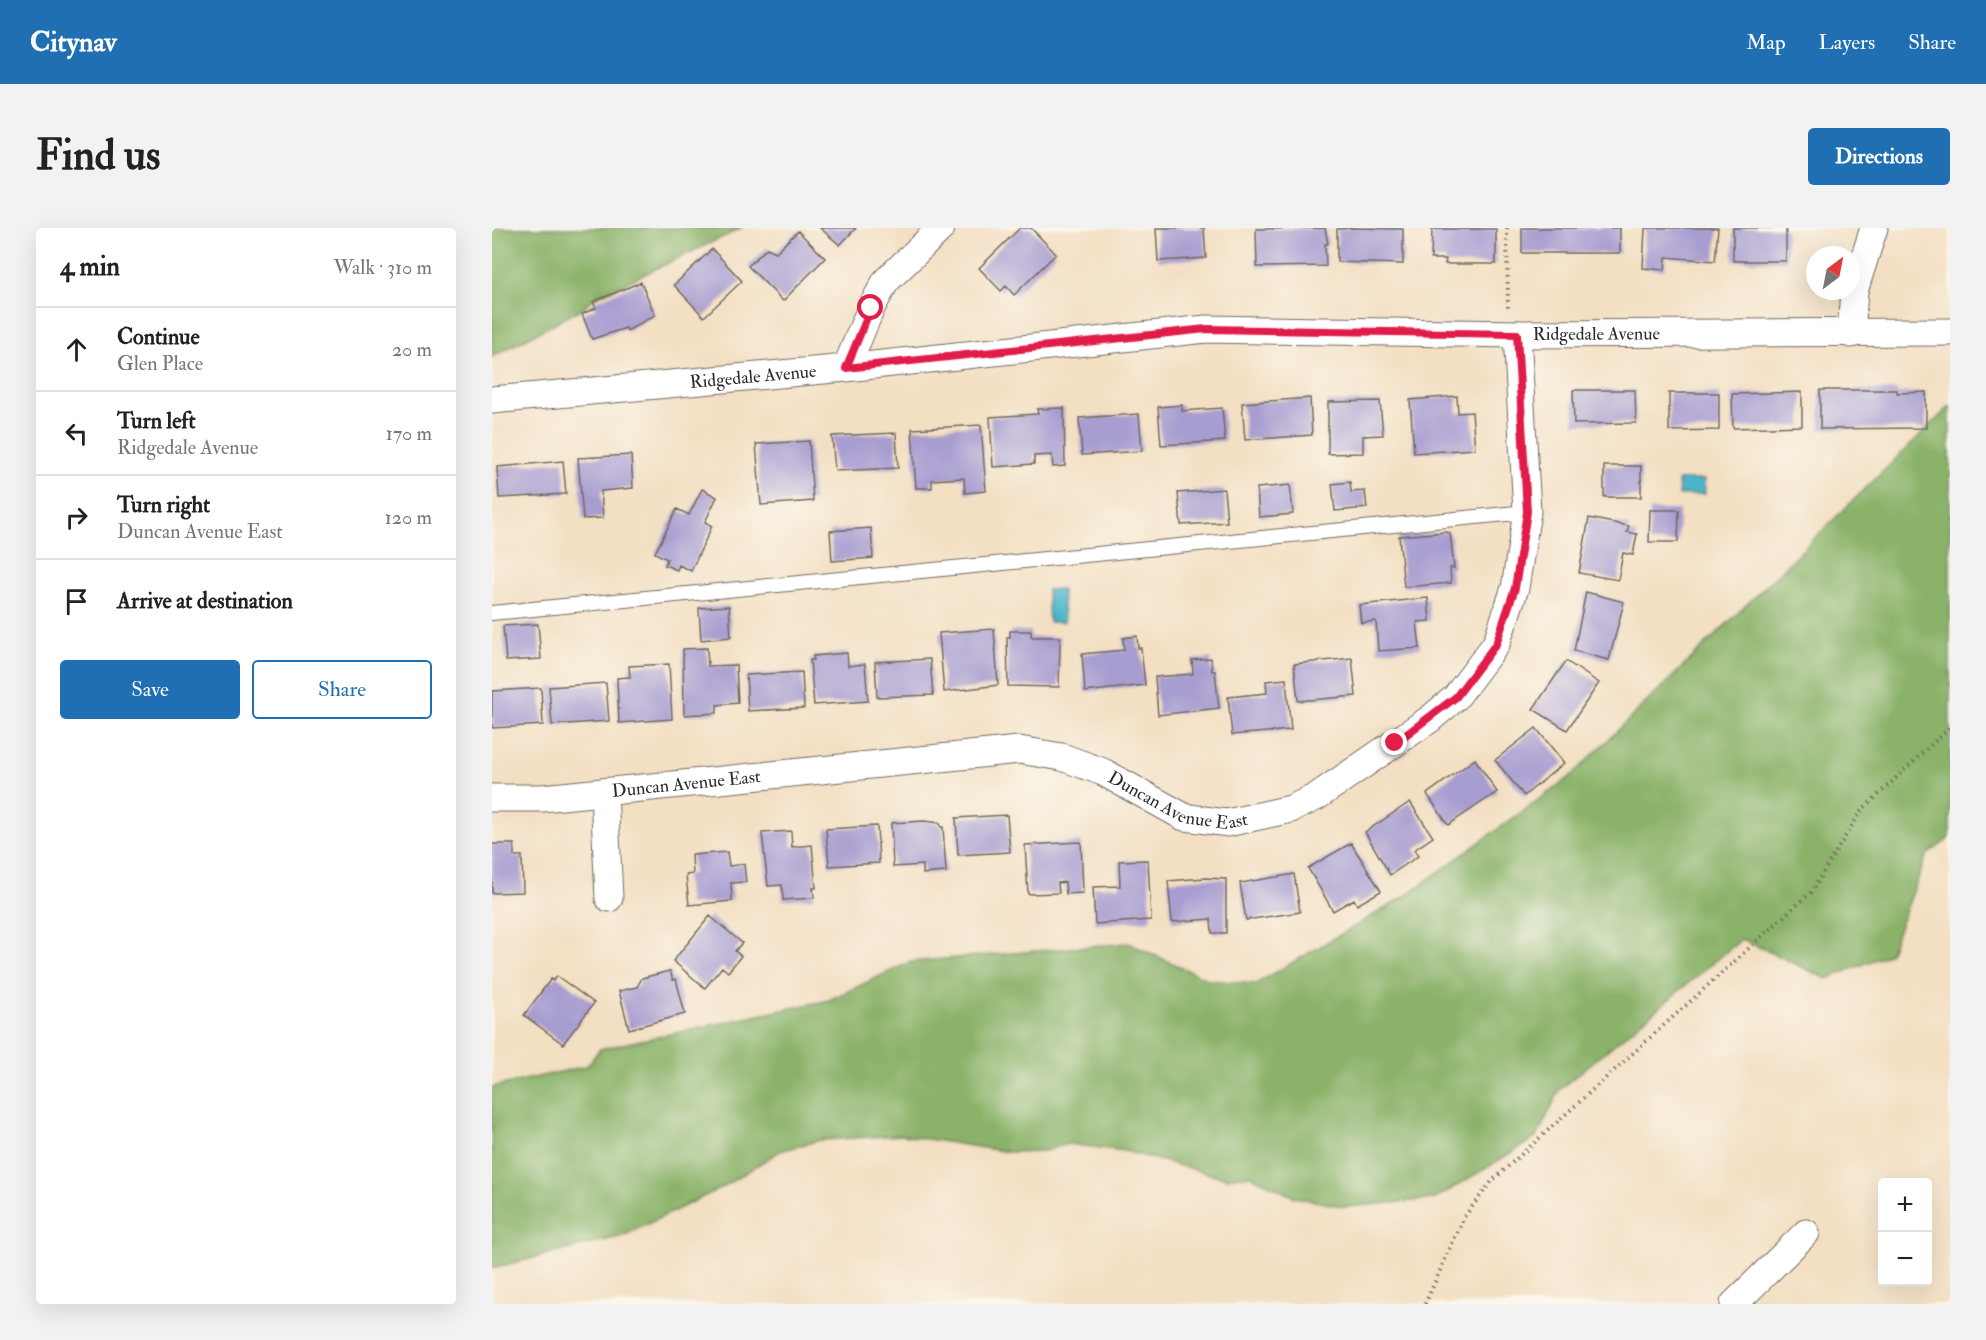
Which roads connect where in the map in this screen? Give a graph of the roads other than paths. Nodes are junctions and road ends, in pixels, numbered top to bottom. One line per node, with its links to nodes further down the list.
1 (941, 228): 6 (street)
2 (1874, 228): 5 (street)
3 (1950, 332): 5 (street, Ridgedale Avenue)
4 (1517, 334): 5 (street, Ridgedale Avenue); 6 (street, Ridgedale Avenue); 8 (street, Duncan Avenue East)
5 (1851, 334)
6 (846, 368): 7 (street, Ridgedale Avenue)
7 (492, 400)
8 (1527, 512): 9 (lane); 10 (street, Duncan Avenue East)
9 (492, 613)
10 (604, 792): 11 (street, Duncan Avenue East); 12 (street)
11 (492, 798)
12 (609, 898)
13 (1806, 1233): 14 (street)
14 (1734, 1304)

